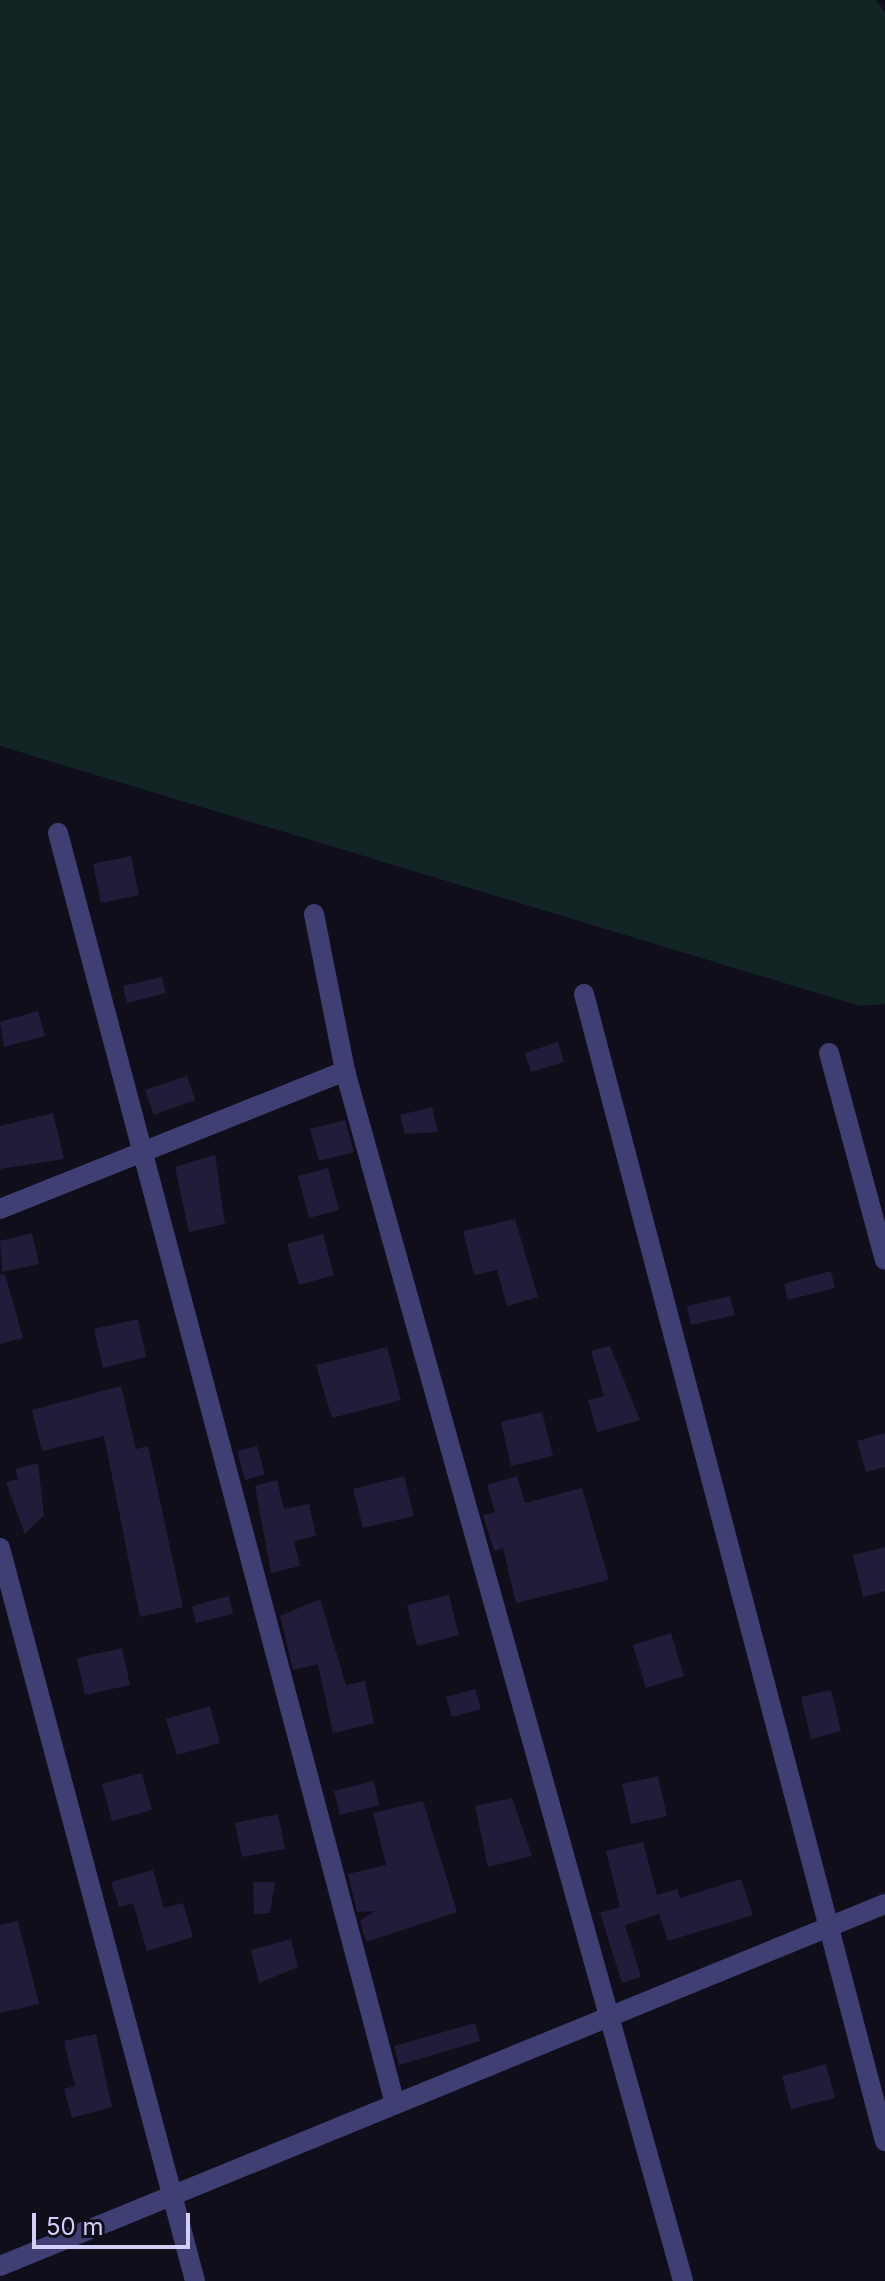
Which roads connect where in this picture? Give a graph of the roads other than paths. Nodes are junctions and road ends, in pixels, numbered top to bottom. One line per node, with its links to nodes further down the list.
1 (58, 833): 6 (street)
2 (314, 914): 5 (street)
3 (584, 994): 11 (street)
4 (829, 1053): 8 (street)
5 (345, 1071): 6 (street); 12 (street)
6 (142, 1152): 7 (street); 13 (street)
7 (0, 1209)
8 (885, 1260)
9 (0, 1548): 15 (street)
10 (885, 1904): 11 (street)
11 (829, 1927): 12 (street); 14 (street)
12 (613, 2015): 13 (street); 18 (street)
13 (395, 2104): 15 (street)
14 (885, 2141)
15 (172, 2196): 16 (street); 17 (street)
16 (0, 2266)
17 (195, 2281)
18 (683, 2281)

